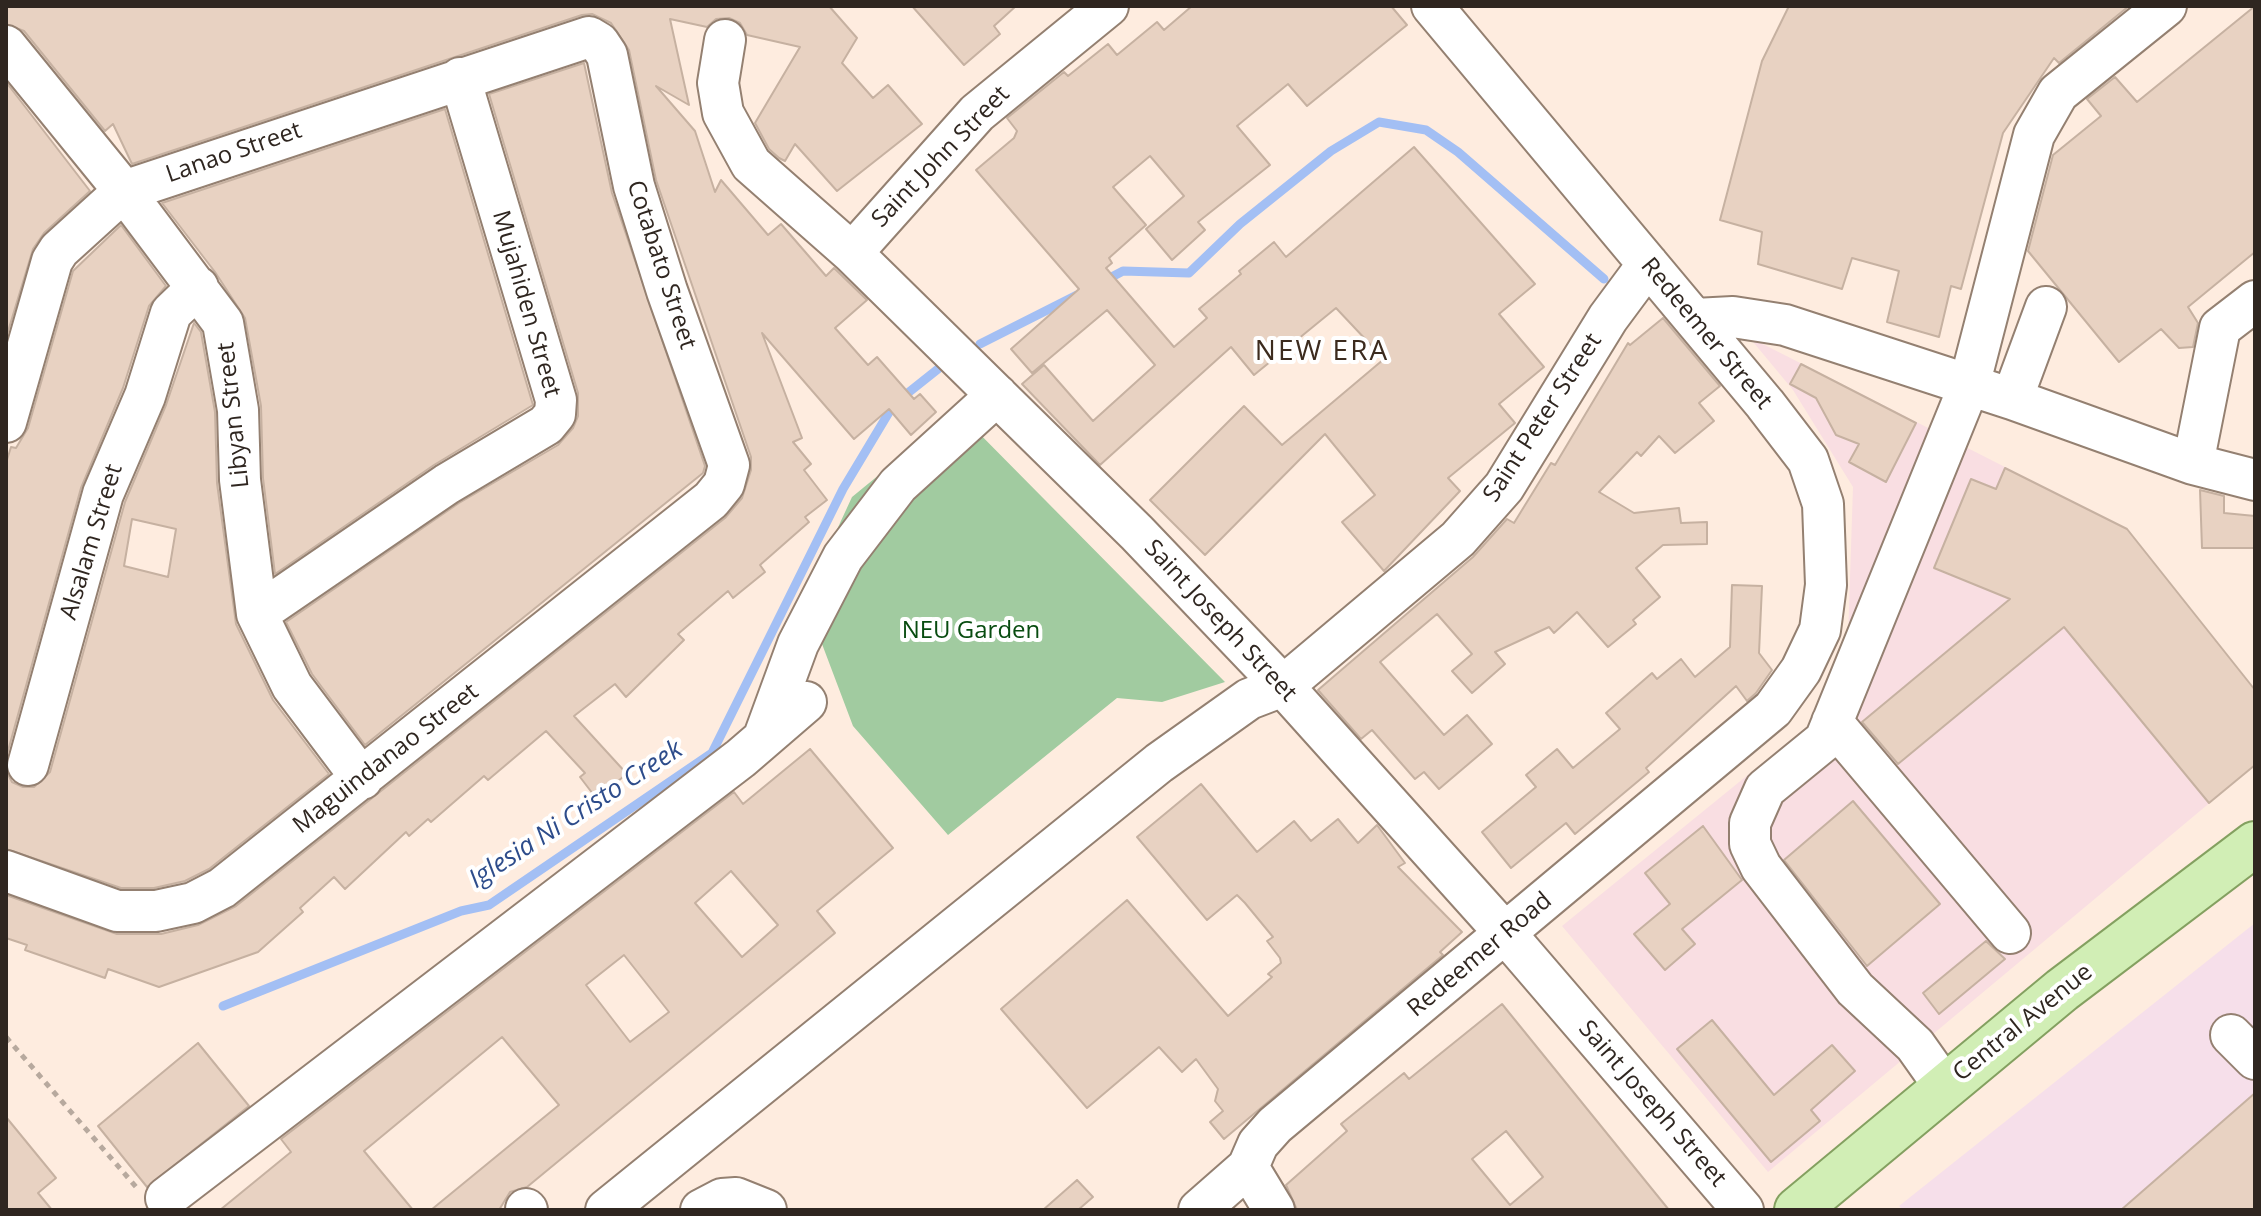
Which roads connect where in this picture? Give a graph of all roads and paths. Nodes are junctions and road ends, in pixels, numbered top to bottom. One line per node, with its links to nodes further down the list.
1 (1108, 6): 9 (street, Saint John Street)
2 (1432, 6): 10 (street, Redeemer Street)
3 (2166, 6): 15 (street)
4 (725, 40): 9 (street, Saint Joseph Street)
5 (599, 43): 7 (street, Lanao Street); 21 (street, Cotabato Street)
6 (6, 46): 8 (street, Libyan Street)
7 (460, 78): 8 (street, Lanao Street); 22 (street, Mujahiden Street)
8 (124, 191): 11 (street, Libyan Street); 18 (street, Lanao Street)
9 (852, 253): 16 (street, Saint Joseph Street)
10 (1648, 264): 14 (street, Redeemer Street); 23 (street, Saint Peter Street)
11 (198, 287): 22 (street, Libyan Street); 28 (street, Alsalam Street)
12 (2255, 301): 19 (street)
13 (2046, 307): 17 (street)
14 (1695, 319): 15 (street); 25 (street, Redeemer Street)
15 (1969, 386): 17 (street); 26 (street)
16 (997, 395): 23 (street, Saint Joseph Street); 27 (street)
17 (2012, 399): 19 (street)
18 (6, 422)
19 (2193, 464): 20 (street)
20 (2255, 480)
21 (724, 484): 29 (street, Maguindanao Street)
22 (257, 614): 29 (street, Libyan Street)
23 (1283, 686): 32 (street, Saint Joseph Street); 38 (street, Saint Peter Street)
24 (806, 702): 27 (street)
25 (1773, 709): 32 (street, Redeemer Road)
26 (1832, 722): 33 (street); 35 (street)
27 (764, 738): 37 (street)
28 (28, 765)
29 (362, 779): 31 (street, Maguindanao Street)
30 (2255, 844): 35 (main road, Central Avenue)
31 (6, 871)
32 (1505, 933): 36 (street, Redeemer Road); 43 (street, Saint Joseph Street)
33 (2010, 933)
34 (6, 1037): 37 (path)
35 (1944, 1086): 44 (main road, Central Avenue)
36 (1248, 1167): 41 (street, Redeemer Road); 42 (street)
37 (154, 1196)
38 (606, 1210)
39 (701, 1210): 40 (street)
40 (766, 1210)
41 (1199, 1210)
42 (1274, 1210)
43 (1743, 1210)
44 (1797, 1210)

